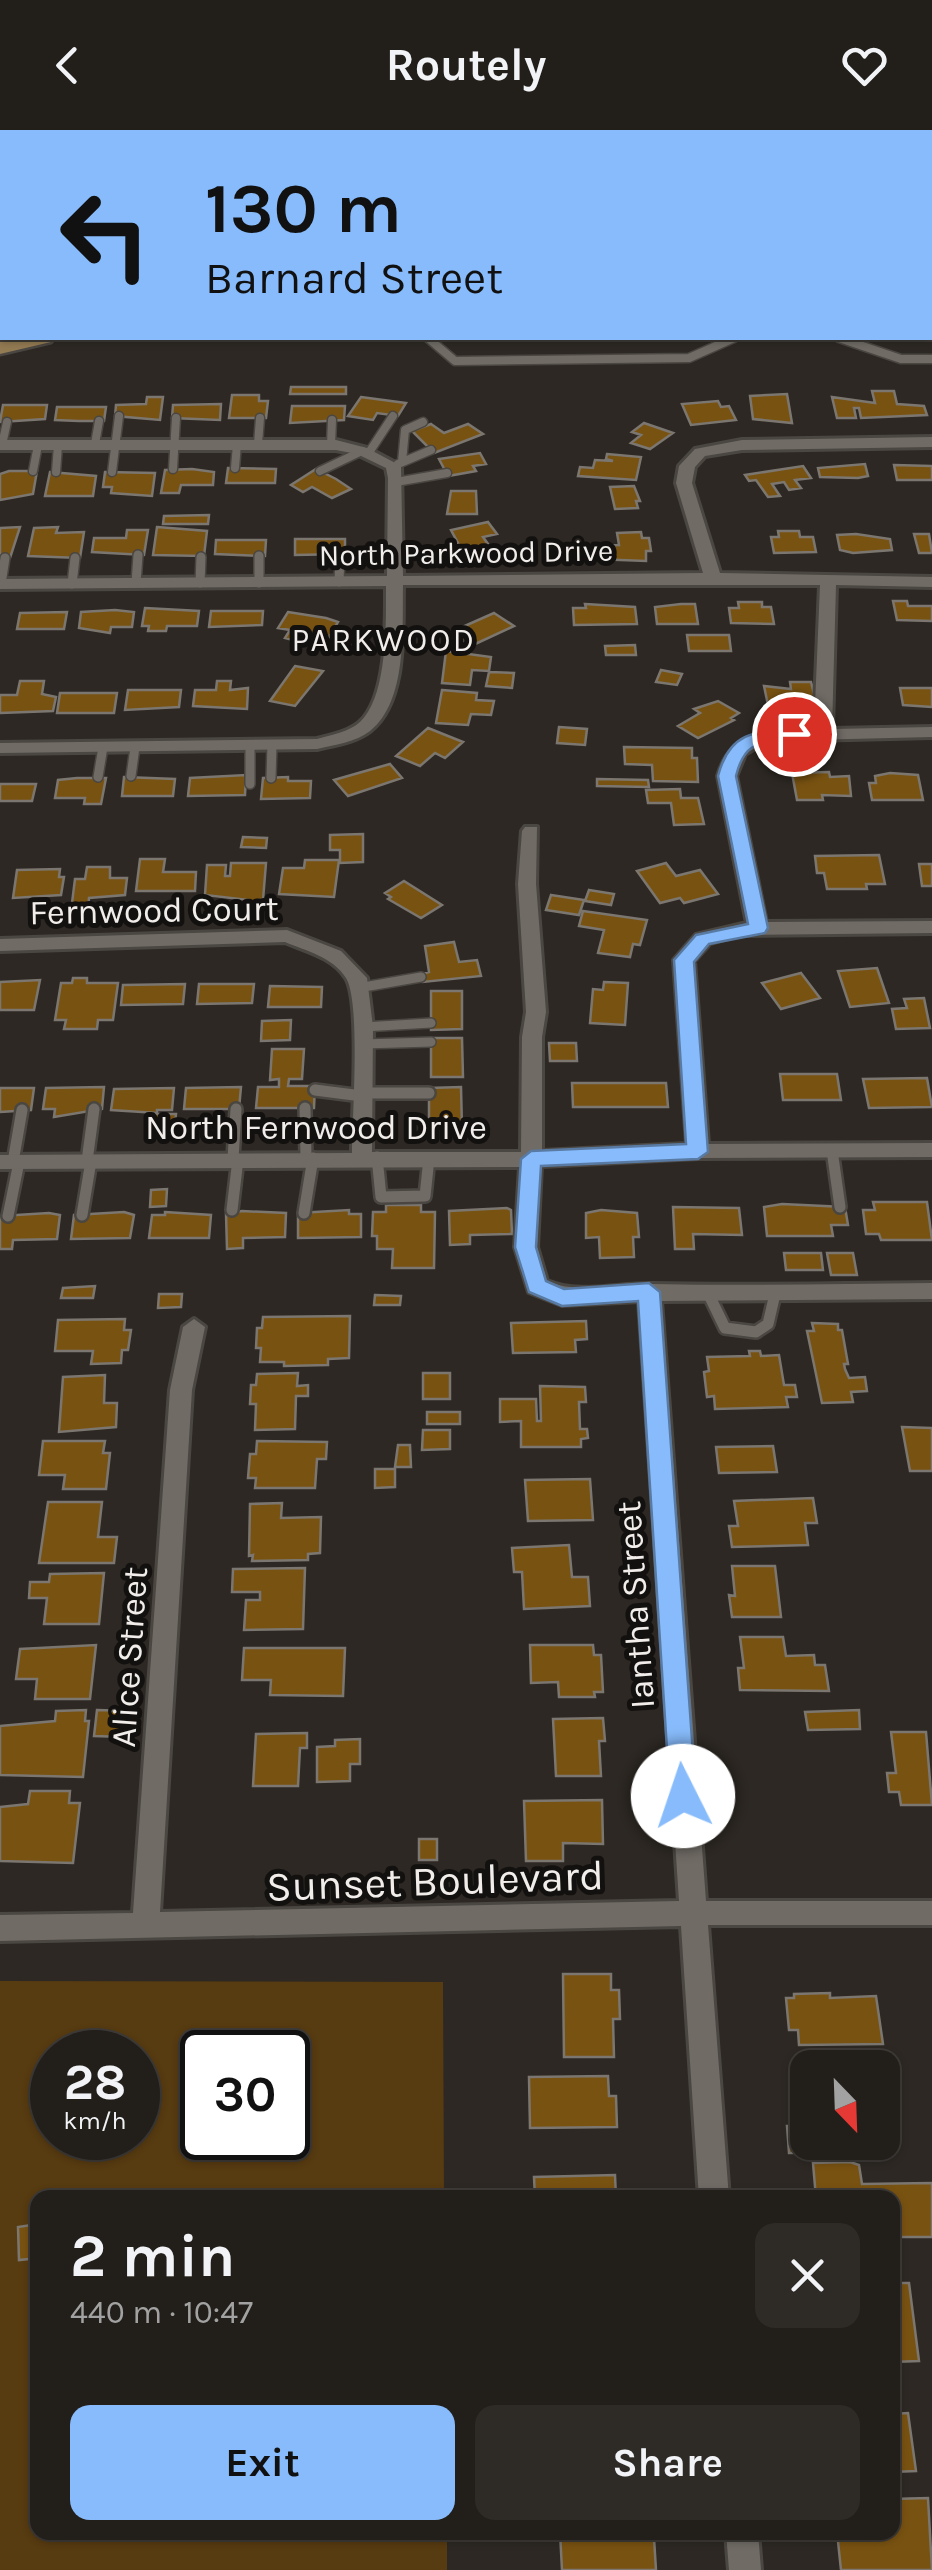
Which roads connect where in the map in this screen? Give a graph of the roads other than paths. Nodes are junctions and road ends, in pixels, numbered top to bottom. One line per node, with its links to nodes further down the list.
1 (35, 340): 5 (street)
2 (430, 340): 3 (lane)
3 (730, 340)
4 (845, 340): 6 (lane)
5 (0, 348)
6 (932, 359)
7 (119, 416): 17 (lane)
8 (393, 416): 26 (lane)
9 (176, 418): 18 (lane)
10 (260, 418): 20 (lane)
11 (332, 420): 24 (lane)
12 (99, 421): 16 (lane)
13 (8, 422): 21 (lane)
14 (423, 422): 30 (lane)
15 (932, 442): 41 (street)
16 (95, 444): 17 (street); 23 (street)
17 (114, 444): 18 (street); 33 (lane)
18 (176, 444): 19 (street); 28 (lane)
19 (236, 444): 20 (street); 27 (lane)
20 (258, 444): 24 (street)
21 (1, 445): 22 (street)
22 (38, 445): 23 (street); 31 (lane)
23 (58, 445): 32 (lane)
24 (330, 445): 26 (street)
25 (431, 450): 30 (lane)
26 (365, 452): 29 (lane); 30 (street)
27 (235, 468)
28 (173, 470)
29 (320, 470)
30 (397, 470): 34 (lane); 44 (street)
31 (33, 471)
32 (56, 472)
33 (112, 472)
34 (447, 473)
35 (340, 554): 43 (lane)
36 (138, 555): 46 (lane)
37 (201, 556): 47 (lane)
38 (259, 556): 48 (lane)
39 (6, 558): 49 (lane)
40 (75, 558): 50 (lane)
41 (713, 578): 42 (street, North Parkwood Drive); 44 (street, North Parkwood Drive)
42 (828, 581): 45 (street, North Parkwood Drive); 52 (street)
43 (339, 582): 44 (street, North Parkwood Drive); 48 (street, North Parkwood Drive)
44 (396, 582): 53 (street)
45 (932, 582)
46 (136, 583): 47 (street, North Parkwood Drive); 50 (street, North Parkwood Drive)
47 (200, 583): 48 (street, North Parkwood Drive)
48 (258, 583)
49 (0, 584): 50 (street, North Parkwood Drive)
50 (72, 584)
51 (932, 732): 52 (street)
52 (823, 733): 64 (street)
53 (272, 744): 54 (street); 60 (lane)
54 (250, 745): 56 (street); 61 (lane)
55 (104, 747): 56 (street); 57 (street); 59 (lane)
56 (135, 747): 58 (lane)
57 (0, 748)
58 (131, 776)
59 (98, 777)
60 (271, 778)
61 (250, 784)
62 (531, 831): 85 (street)
63 (932, 927): 64 (street)
64 (758, 928): 80 (street)
65 (0, 945): 67 (street, Fernwood Court)
66 (422, 977): 67 (lane)
67 (358, 988): 69 (street)
68 (431, 1022): 69 (lane)
69 (363, 1035): 70 (lane); 73 (street)
70 (431, 1042)
71 (314, 1090): 73 (lane)
72 (429, 1093): 73 (lane)
73 (362, 1094): 81 (street)
74 (305, 1108): 82 (lane)
75 (236, 1109): 84 (lane)
76 (22, 1110): 87 (lane)
77 (94, 1110): 86 (lane)
78 (832, 1150): 79 (street, North Fernwood Drive); 80 (street, North Fernwood Drive); 88 (lane)
79 (932, 1150)
80 (698, 1152): 85 (street, North Fernwood Drive)
81 (370, 1157): 82 (street, North Fernwood Drive); 83 (street, North Fernwood Drive); 83 (lane)
82 (309, 1158): 84 (street, North Fernwood Drive); 90 (lane)
83 (429, 1158): 85 (street, North Fernwood Drive)
84 (236, 1159): 86 (street, North Fernwood Drive); 89 (lane)
85 (531, 1159): 94 (street)
86 (89, 1161): 87 (street, North Fernwood Drive); 91 (lane)
87 (10, 1162): 92 (lane)
88 (840, 1207)
89 (232, 1210)
90 (304, 1213)
91 (82, 1215)
92 (8, 1216)
93 (932, 1291): 95 (street)
94 (649, 1292): 96 (street); 98 (street, Iantha Street)
95 (774, 1294): 96 (street); 96 (lane)
96 (708, 1295)
97 (194, 1327): 101 (street, Alice Street)
98 (691, 1913): 99 (street, Sunset Boulevard); 101 (street, Sunset Boulevard); 102 (street, Iantha Street)
99 (932, 1913)
100 (0, 1928): 101 (street, Sunset Boulevard)
101 (146, 1928)
102 (713, 2190)
103 (743, 2540): 104 (street)
104 (745, 2570)

